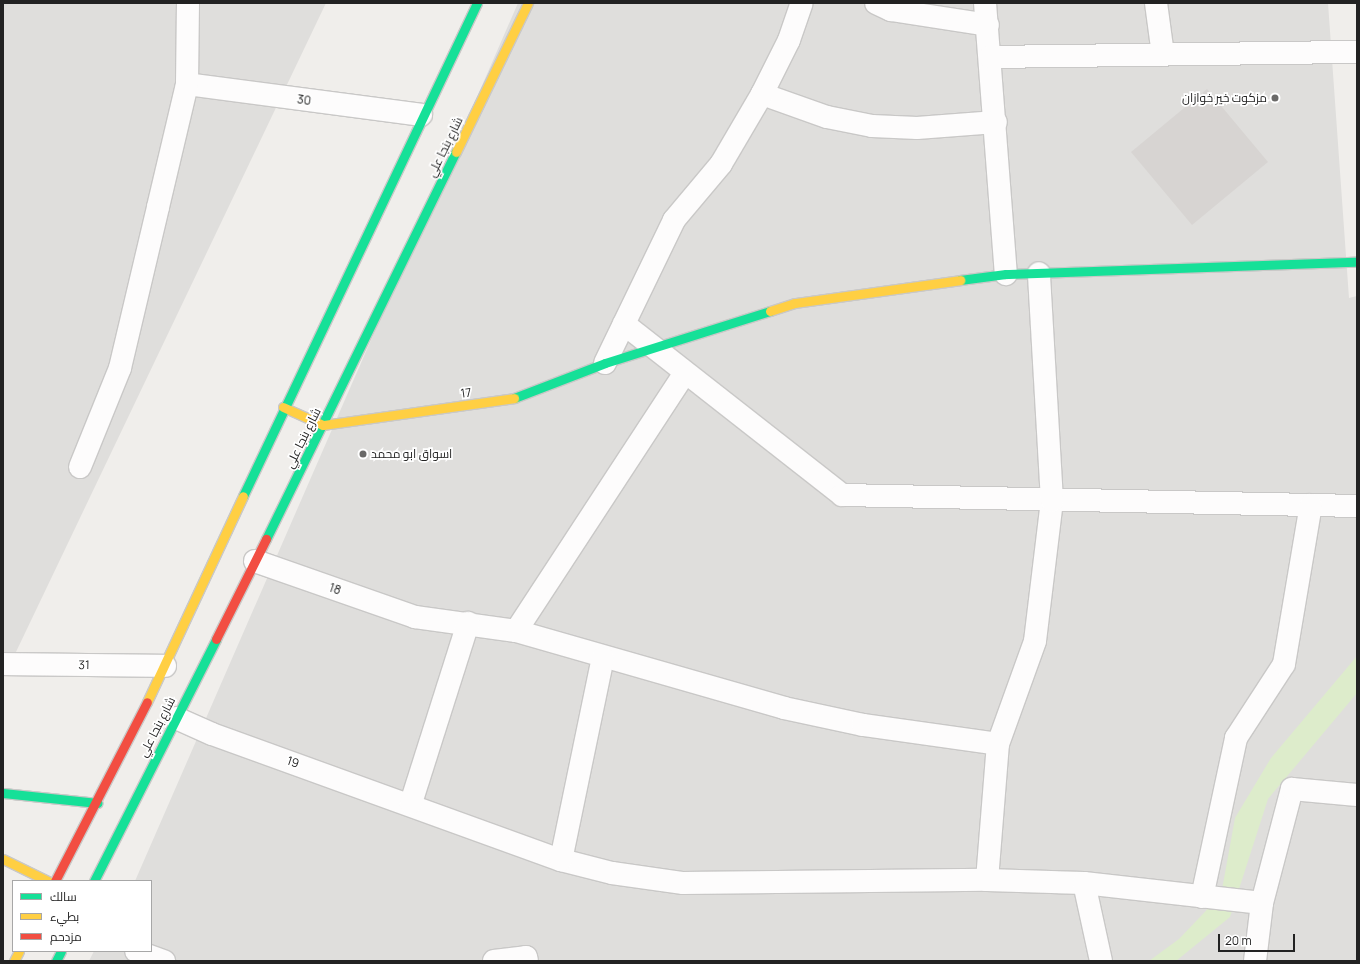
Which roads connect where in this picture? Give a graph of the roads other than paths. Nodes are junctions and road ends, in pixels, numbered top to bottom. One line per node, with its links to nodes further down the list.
1 (188, 3): 12 (street)
2 (477, 3): 14 (main road, شارع بنجا علي)
3 (528, 3): 24 (main road, شارع بنجا علي)
4 (802, 3): 13 (street)
5 (876, 3): 8 (street)
6 (985, 3): 8 (street)
7 (1156, 3): 10 (street)
8 (988, 25): 11 (street)
9 (1357, 52): 10 (street)
10 (1163, 55): 11 (street)
11 (990, 57): 15 (street)
12 (187, 84): 14 (street, 30); 25 (street)
13 (762, 94): 15 (street); 19 (street)
14 (421, 115): 23 (main road, شارع بنجا علي)
15 (996, 122): 18 (street)
16 (1357, 262): 17 (main road, 17)
17 (1039, 273): 18 (main road, 17); 26 (street)
18 (1006, 274): 20 (main road, 17)
19 (624, 324): 20 (street); 21 (street)
20 (654, 348): 21 (main road, 17); 22 (street)
21 (606, 363): 24 (main road, 17)
22 (685, 373): 26 (street); 31 (street)
23 (283, 407): 24 (main road); 34 (main road, شارع بنجا علي)
24 (323, 425): 29 (main road, شارع بنجا علي)
25 (80, 467)
26 (1052, 501): 27 (street); 36 (street)
27 (1311, 505): 28 (street); 48 (street)
28 (1357, 506)
29 (255, 562): 30 (street, 18); 35 (main road, شارع بنجا علي)
30 (468, 623): 31 (street, 18); 40 (street)
31 (516, 631): 32 (street, 18)
32 (603, 658): 36 (street, 18); 42 (street)
33 (3, 664): 34 (street, 31)
34 (165, 666): 39 (main road, شارع بنجا علي)
35 (176, 718): 40 (street, 19); 45 (main road, شارع بنجا علي)
36 (998, 744): 46 (street)
37 (3, 794): 39 (main road)
38 (1357, 795): 49 (street)
39 (97, 803): 44 (main road, شارع بنجا علي)
40 (411, 803): 42 (street, 19)
41 (3, 859): 43 (main road)
42 (561, 860): 46 (street, 19)
43 (46, 880)
44 (56, 880)
45 (95, 880)
46 (987, 880): 47 (street, 19)
47 (1084, 883): 48 (street, 19); 58 (street)
48 (1202, 897): 49 (street, 19)
49 (1262, 903): 59 (street)
50 (18, 952): 53 (main road)
51 (60, 952): 54 (main road)
52 (139, 952): 55 (street)
53 (14, 961)
54 (56, 961)
55 (164, 961)
56 (494, 961): 57 (street)
57 (527, 961)
58 (1101, 961)
59 (1255, 961)

